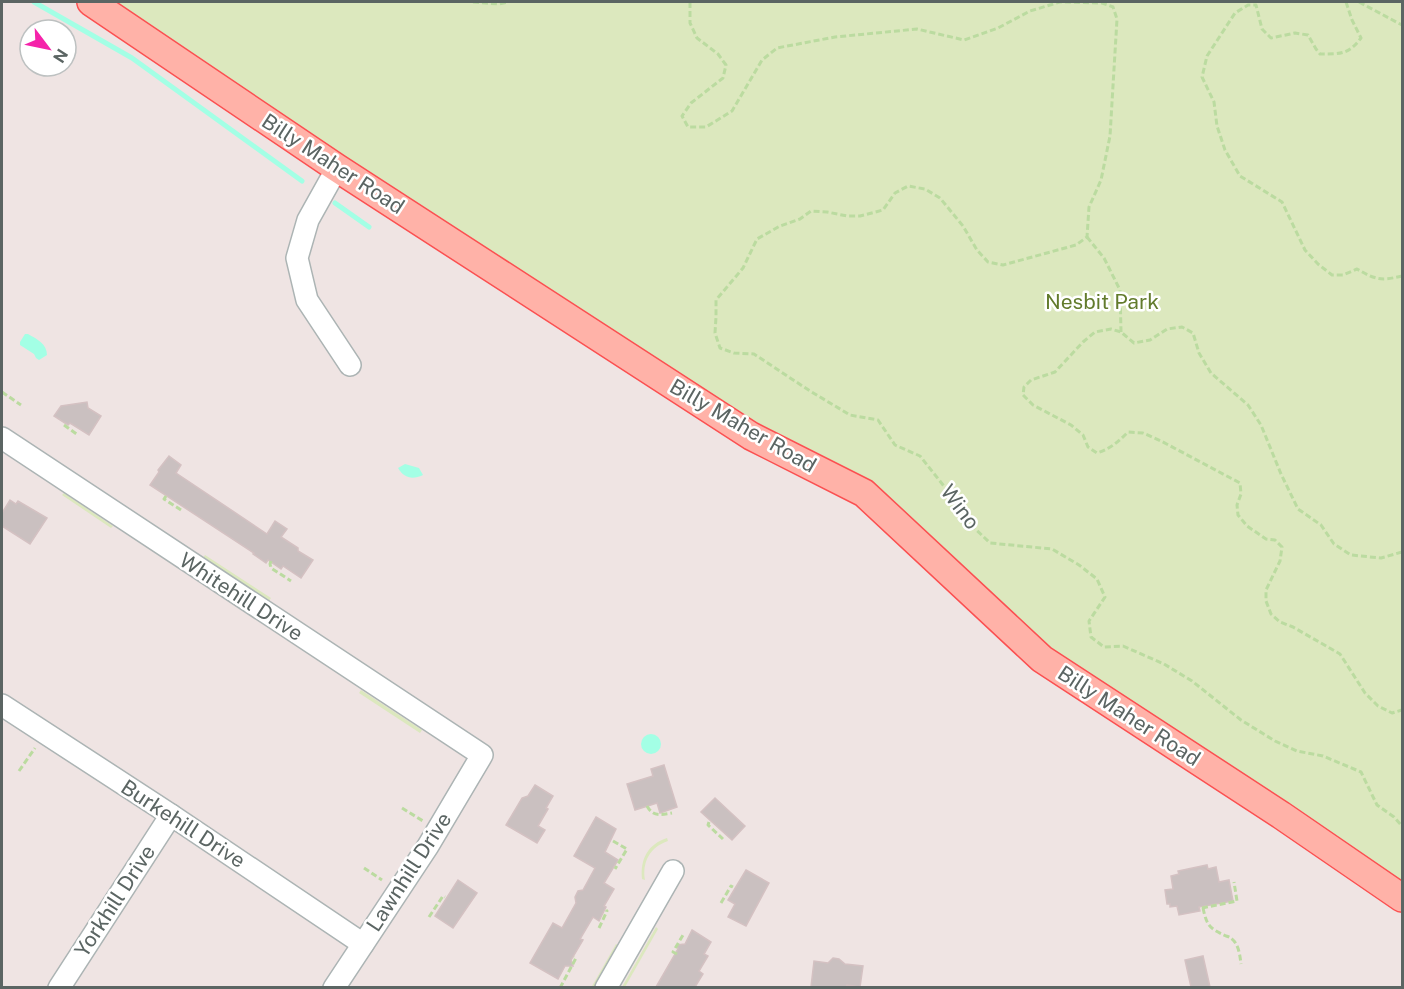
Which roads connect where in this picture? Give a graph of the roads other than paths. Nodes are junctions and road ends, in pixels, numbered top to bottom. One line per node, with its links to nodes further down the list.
1 (91, 2): 2 (main road, Billy Maher Road)
2 (337, 168): 3 (street); 9 (main road, Billy Maher Road)
3 (350, 365)
4 (2, 438): 6 (street, Whitehill Drive)
5 (2, 705): 7 (street, Burkehill Drive)
6 (482, 755): 10 (street, Lawnhill Drive)
7 (171, 815): 10 (street, Burkehill Drive); 11 (street, Yorkhill Drive)
8 (674, 871): 13 (street)
9 (1402, 898)
10 (363, 944): 12 (street, Lawnhill Drive)
11 (59, 987)
12 (334, 987)
13 (606, 987)

